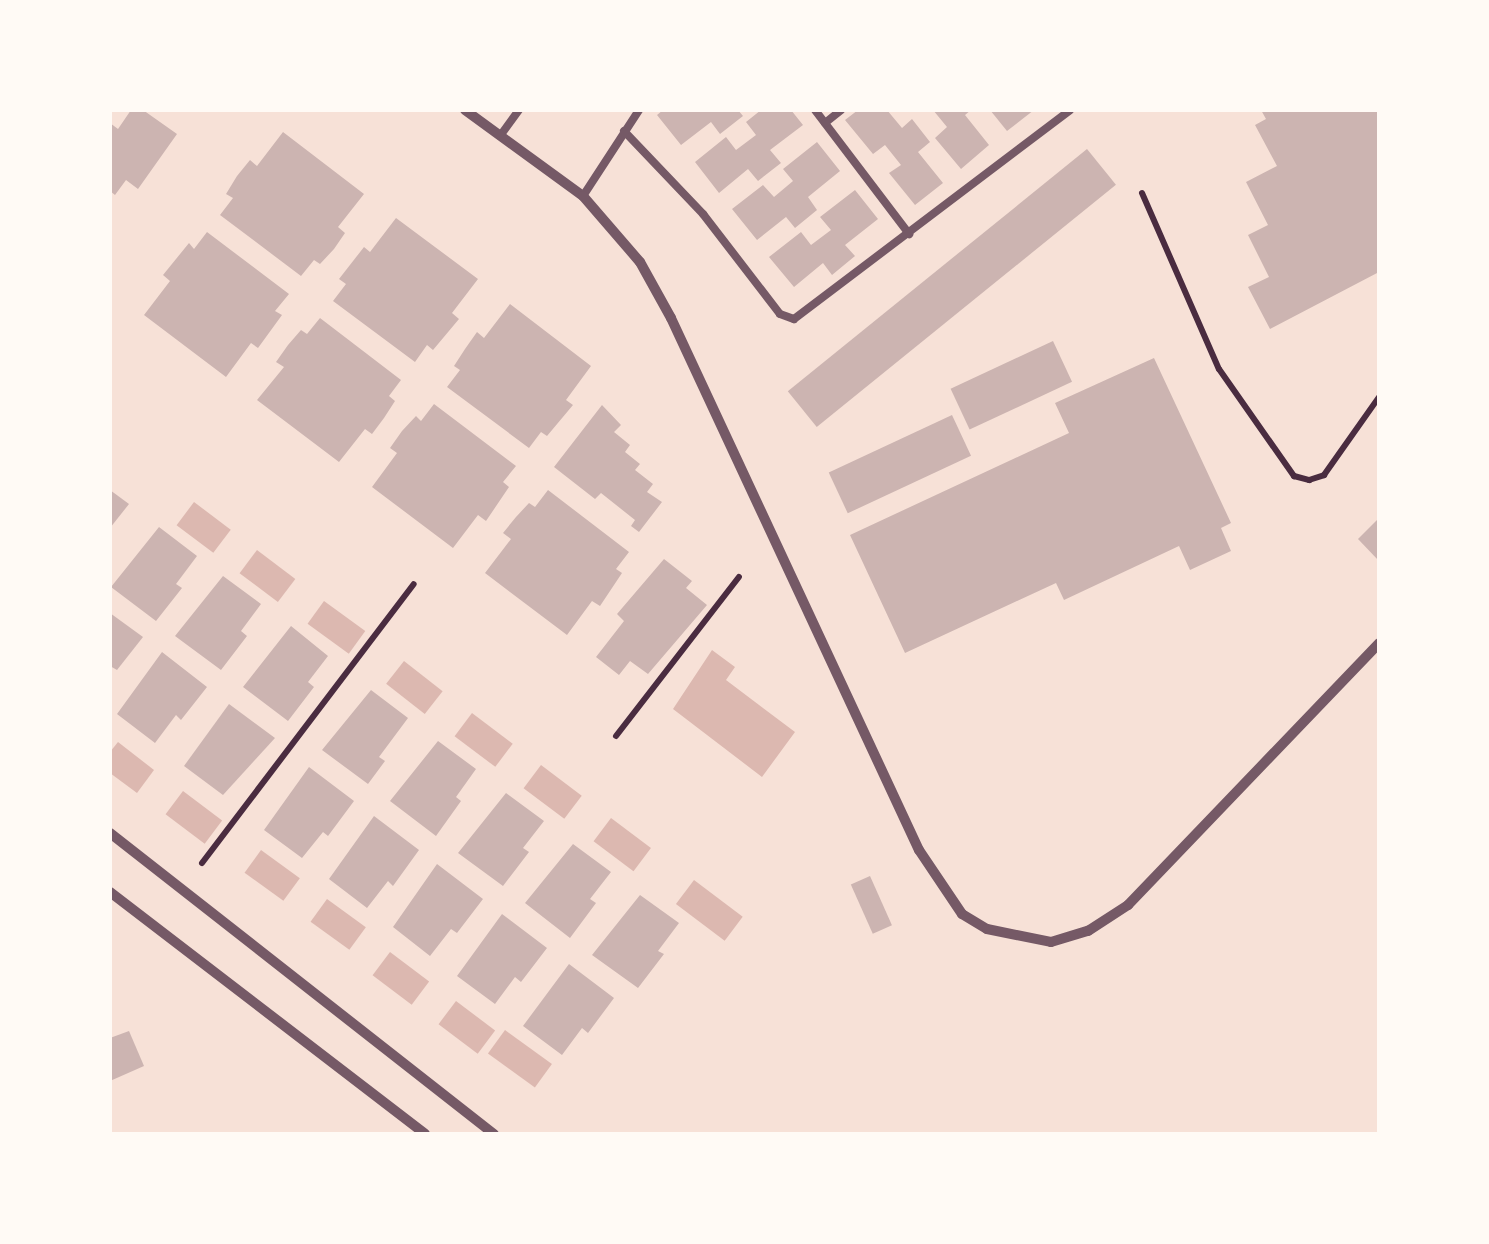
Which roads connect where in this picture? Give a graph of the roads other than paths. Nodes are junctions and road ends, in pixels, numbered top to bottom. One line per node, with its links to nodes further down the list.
1 (465, 110): 9 (street)
2 (519, 110): 9 (lane)
3 (639, 110): 8 (lane)
4 (815, 110): 7 (lane)
5 (841, 110): 7 (lane)
6 (1070, 110): 11 (lane)
7 (825, 123): 11 (lane)
8 (624, 131): 10 (lane); 11 (lane)
9 (500, 136): 10 (street)
10 (583, 196): 12 (street)
11 (909, 234)
12 (1379, 643)
13 (110, 833): 16 (street)
14 (110, 892): 15 (street)
15 (425, 1134)
16 (494, 1134)

